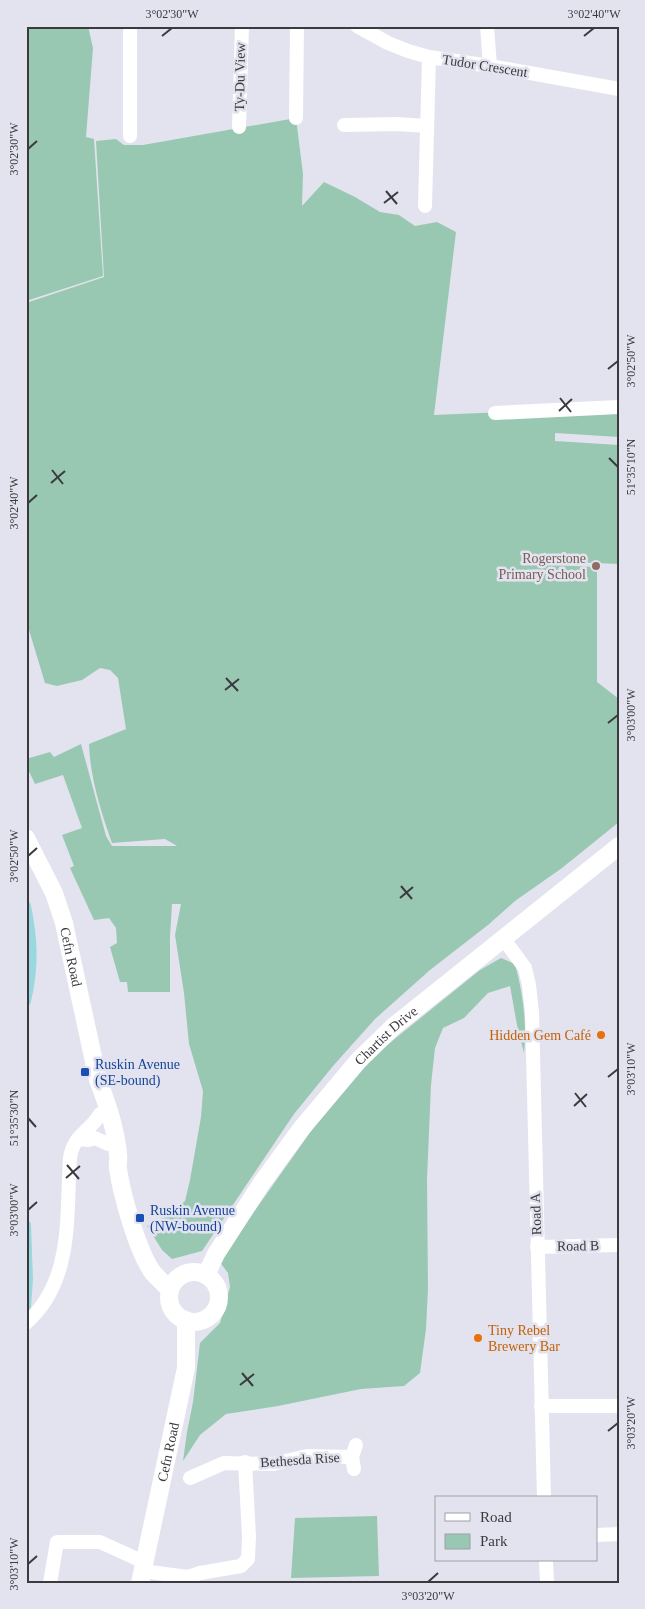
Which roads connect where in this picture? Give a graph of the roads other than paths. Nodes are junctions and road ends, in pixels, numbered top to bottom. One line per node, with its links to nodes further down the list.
1 (130, 26): 13 (street)
2 (242, 26): 12 (street, Ty-Du View)
3 (297, 26): 9 (street)
4 (357, 26): 6 (street, Tudor Crescent)
5 (487, 26): 7 (street)
6 (429, 57): 7 (street, Tudor Crescent); 11 (street)
7 (490, 66): 8 (street, Tudor Crescent)
8 (619, 89)
9 (296, 118)
10 (344, 125): 11 (street)
11 (427, 126): 14 (street)
12 (239, 127)
13 (130, 136)
14 (425, 206)
15 (619, 407): 16 (street)
16 (495, 413)
17 (26, 838): 20 (main road, Cefn Road)
18 (619, 846): 19 (main road, Chartist Drive)
19 (504, 938): 24 (street, Road A); 25 (main road, Chartist Drive)
20 (98, 1080): 21 (main road, Cefn Road); 21 (main road, Cefn Road)
21 (107, 1132): 22 (street); 22 (street); 26 (main road, Cefn Road)
22 (78, 1139): 28 (street)
23 (619, 1245): 24 (street, Road B)
24 (537, 1247): 29 (street, Road A)
25 (206, 1275): 26 (main road); 27 (main road)
26 (170, 1290): 27 (main road)
27 (186, 1320): 38 (main road, Cefn Road)
28 (26, 1323)
29 (541, 1406): 30 (street); 34 (street, Road A)
30 (619, 1406)
31 (354, 1457): 32 (street, Bethesda Rise)
32 (245, 1462): 33 (street, Bethesda Rise); 38 (street)
33 (190, 1478)
34 (544, 1496)
35 (619, 1534): 36 (street)
36 (598, 1535)
37 (546, 1562): 40 (street)
38 (142, 1572): 39 (street)
39 (50, 1583)
40 (547, 1583)

